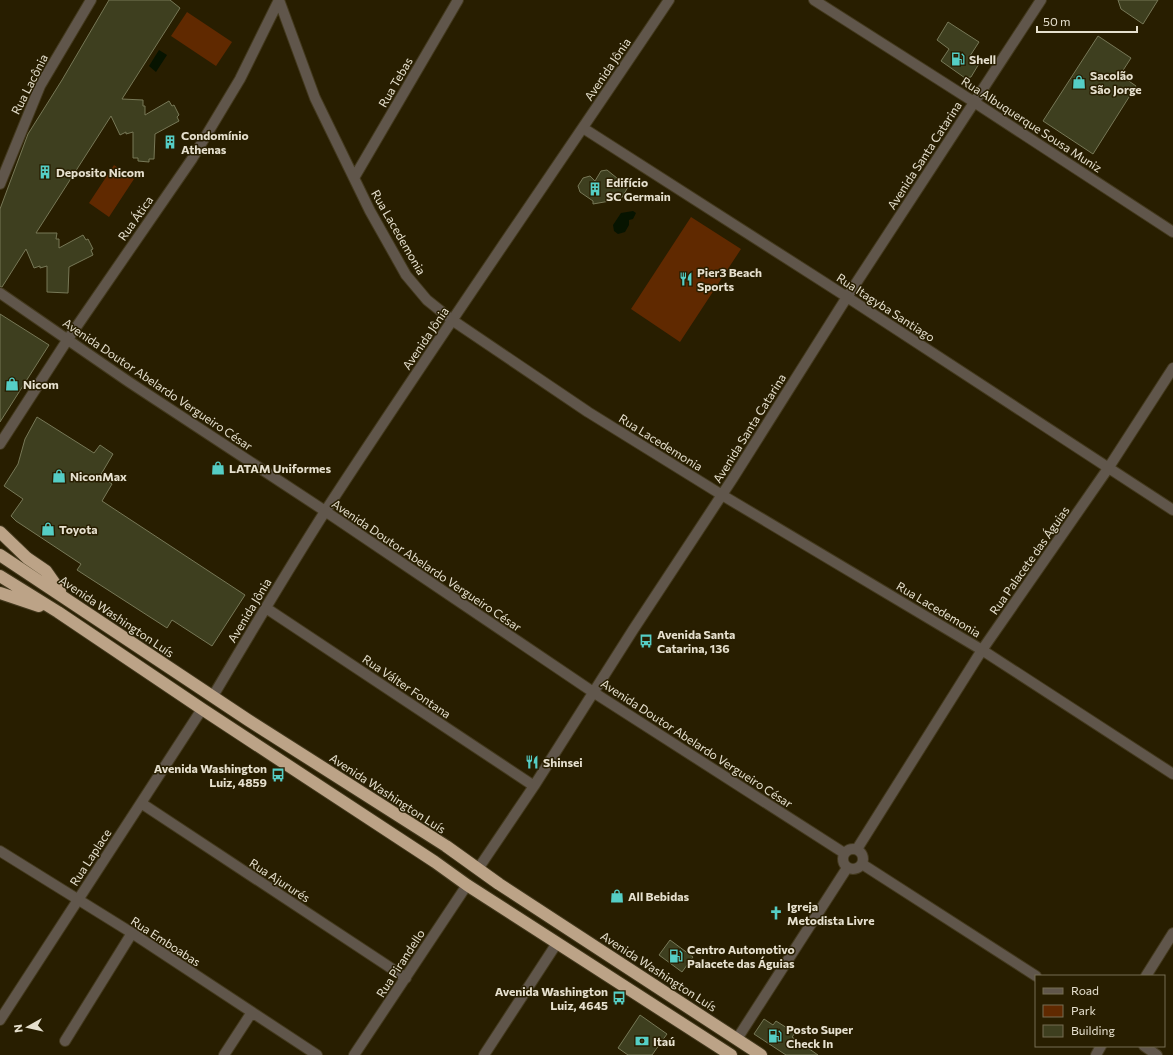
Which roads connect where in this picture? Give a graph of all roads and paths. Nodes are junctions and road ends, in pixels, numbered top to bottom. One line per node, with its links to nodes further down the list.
1 (91, 0): 10 (street, Rua Lacônia)
2 (279, 0): 9 (street, Rua Lacedemonia); 15 (street, Rua Ática)
3 (458, 0): 9 (street, Rua Tebas)
4 (669, 0): 8 (street, Avenida Jônia)
5 (814, 0): 7 (street, Rua Albuquerque Sousa Muniz)
6 (1041, 0): 7 (street, Avenida Santa Catarina)
7 (974, 102): 11 (street, Rua Albuquerque Sousa Muniz); 13 (street, Avenida Santa Catarina)
8 (584, 128): 13 (street, Rua Itagyba Santiago); 14 (street, Avenida Jônia)
9 (354, 178): 14 (street, Rua Lacedemonia)
10 (0, 184)
11 (1173, 232)
12 (0, 293): 15 (street, Avenida Doutor Abelardo Vergueiro César)
13 (847, 297): 18 (street, Rua Itagyba Santiago); 19 (street, Avenida Santa Catarina)
14 (452, 320): 19 (street, Rua Lacedemonia); 21 (street, Avenida Jônia)
15 (68, 339): 17 (street, Rua Ática); 21 (street, Avenida Doutor Abelardo Vergueiro César)
16 (1173, 368): 18 (street, Rua Palacete das Águias)
17 (0, 444)
18 (1108, 467): 20 (street, Rua Itagyba Santiago); 29 (street, Rua Palacete das Águias)
19 (722, 495): 29 (street, Rua Lacedemonia); 30 (street, Avenida Santa Catarina)
20 (1173, 510)
21 (325, 511): 27 (street, Avenida Jônia); 30 (street, Avenida Doutor Abelardo Vergueiro César)
22 (0, 532): 26 (highway)
23 (0, 555): 26 (highway, Avenida Washington Luís)
24 (0, 576): 28 (highway)
25 (0, 593): 28 (highway)
26 (64, 597): 31 (highway, Avenida Washington Luís)
27 (266, 608): 31 (street, Avenida Jônia); 34 (street, Rua Válter Fontana)
28 (58, 612): 32 (highway)
29 (982, 650): 33 (street, Rua Lacedemonia); 36 (street, Rua Palacete das Águias)
30 (593, 692): 34 (street, Avenida Santa Catarina); 38 (street, Avenida Doutor Abelardo Vergueiro César)
31 (213, 696): 41 (highway, Avenida Washington Luís)
32 (202, 709): 35 (street, Rua Laplace); 42 (highway)
33 (1173, 774)
34 (534, 786): 41 (street, Avenida Santa Catarina)
35 (141, 803): 43 (street, Rua Laplace); 49 (street, Rua Ajururés)
36 (857, 849): 38 (street); 39 (street)
37 (0, 851): 43 (street, Rua Emboabas)
38 (844, 853): 40 (street)
39 (862, 864): 40 (street); 47 (street)
40 (847, 868): 52 (street)
41 (478, 869): 52 (highway, Avenida Washington Luís)
42 (467, 885): 46 (highway); 49 (street, Rua Pirandello)
43 (77, 901): 44 (street, Rua Emboabas); 51 (street, Rua Laplace)
44 (132, 933): 50 (street, Rua Emboabas); 53 (street)
45 (1173, 933): 48 (street)
46 (557, 944): 58 (street); 59 (highway)
47 (1035, 975)
48 (1147, 975)
49 (406, 978): 57 (street, Rua Pirandello)
50 (252, 1012): 55 (street); 56 (street, Rua Emboabas)
51 (0, 1020)
52 (737, 1039): 60 (highway, Avenida Washington Luís)
53 (65, 1041)
54 (1145, 1047): 61 (street)
55 (224, 1055)
56 (317, 1055)
57 (354, 1055)
58 (484, 1055)
59 (730, 1055)
60 (761, 1055)
61 (1157, 1055)

